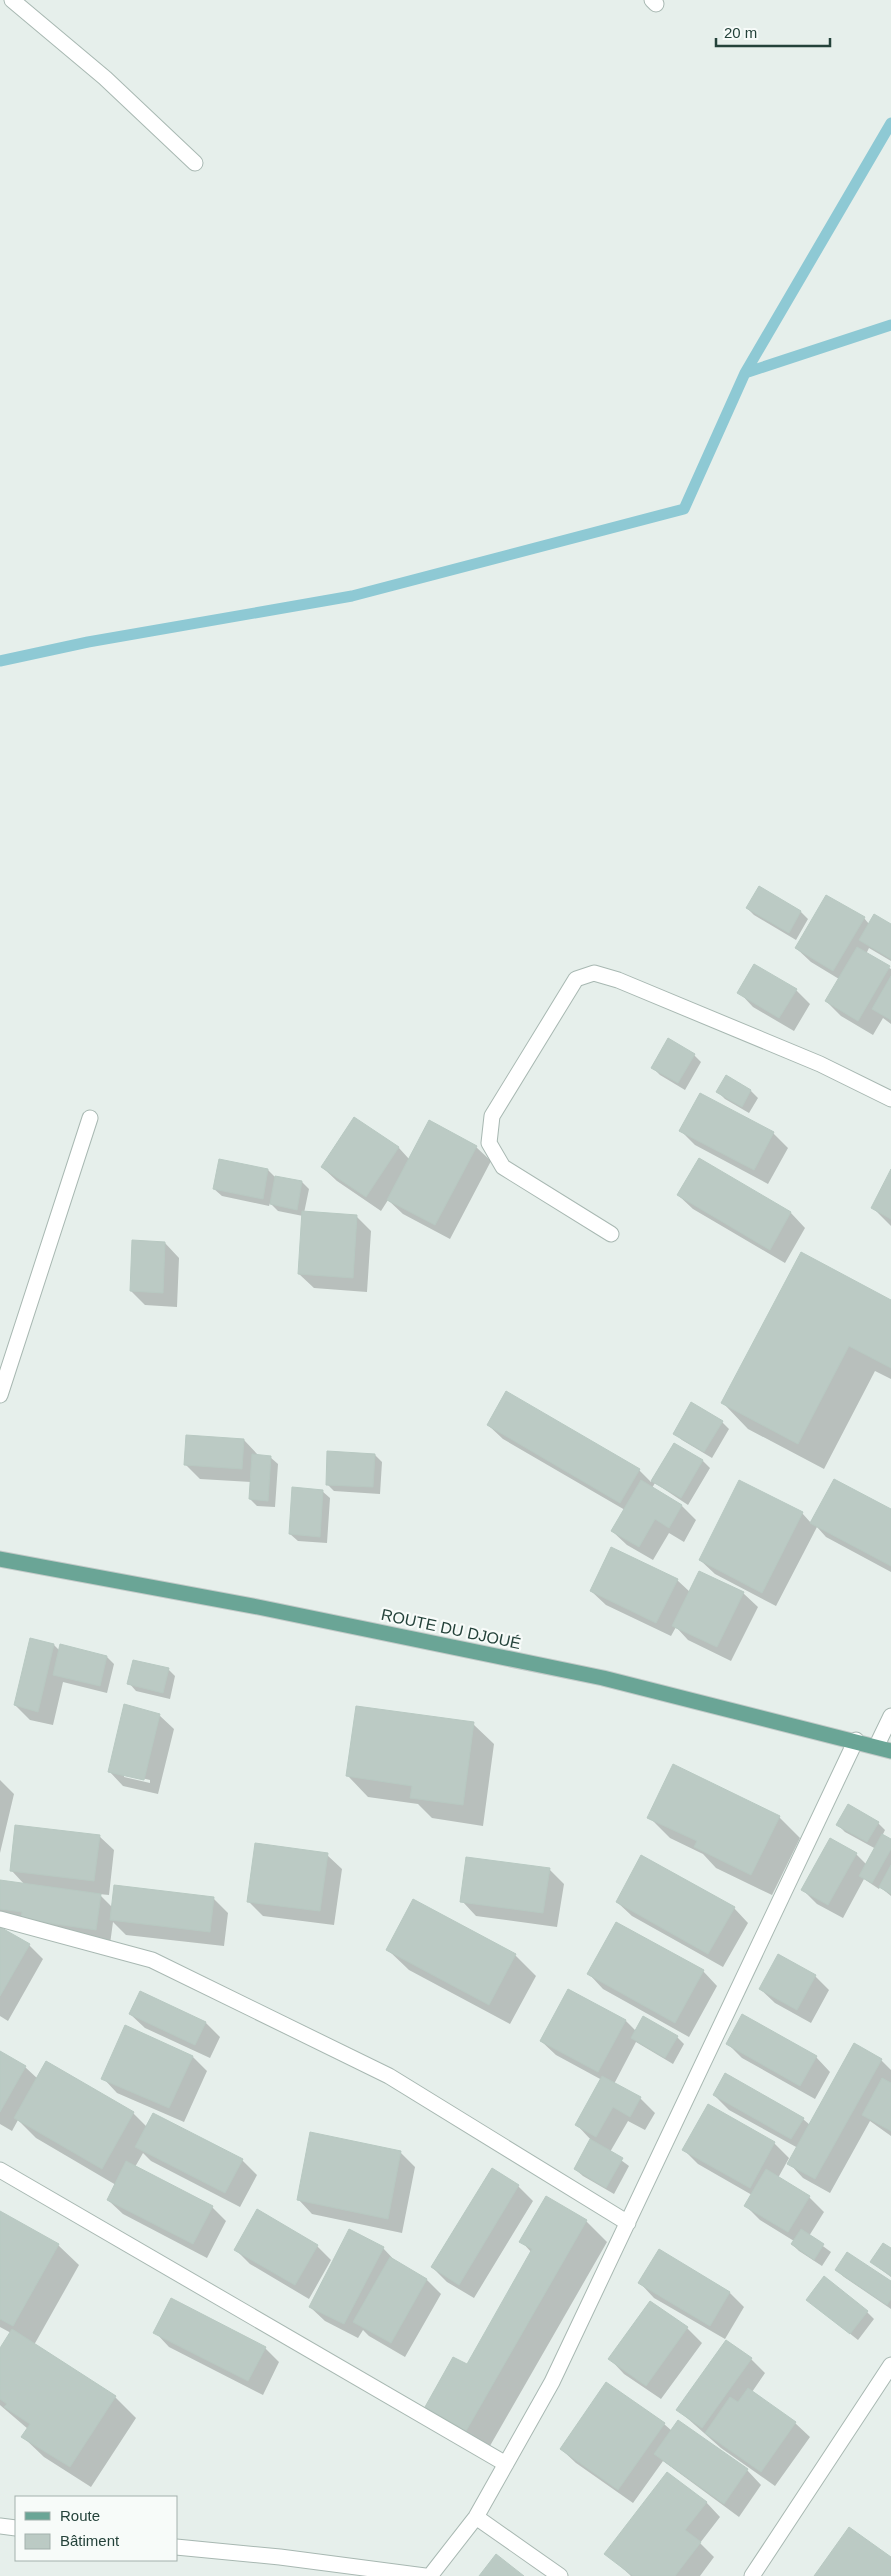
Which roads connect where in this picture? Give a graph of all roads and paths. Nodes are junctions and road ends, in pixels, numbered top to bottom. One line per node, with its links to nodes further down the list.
1 (12, 0): 2 (street)
2 (195, 163)
3 (891, 1099): 5 (street)
4 (90, 1118): 6 (street)
5 (611, 1234)
6 (0, 1395)
7 (0, 1559): 9 (main road, ROUTE DU DJOUÉ)
8 (891, 1716): 10 (street)
9 (856, 1740): 10 (main road, ROUTE DU DJOUÉ); 13 (street)
10 (884, 1748)
11 (0, 1918): 13 (street)
12 (0, 2170): 15 (street)
13 (628, 2223): 15 (street)
14 (891, 2365): 23 (street)
15 (506, 2464): 16 (street)
16 (476, 2517): 21 (street); 22 (street)
17 (0, 2526): 18 (street)
18 (15, 2528)
19 (178, 2548): 20 (street)
20 (426, 2576)
21 (430, 2576)
22 (560, 2576)
23 (752, 2576)

